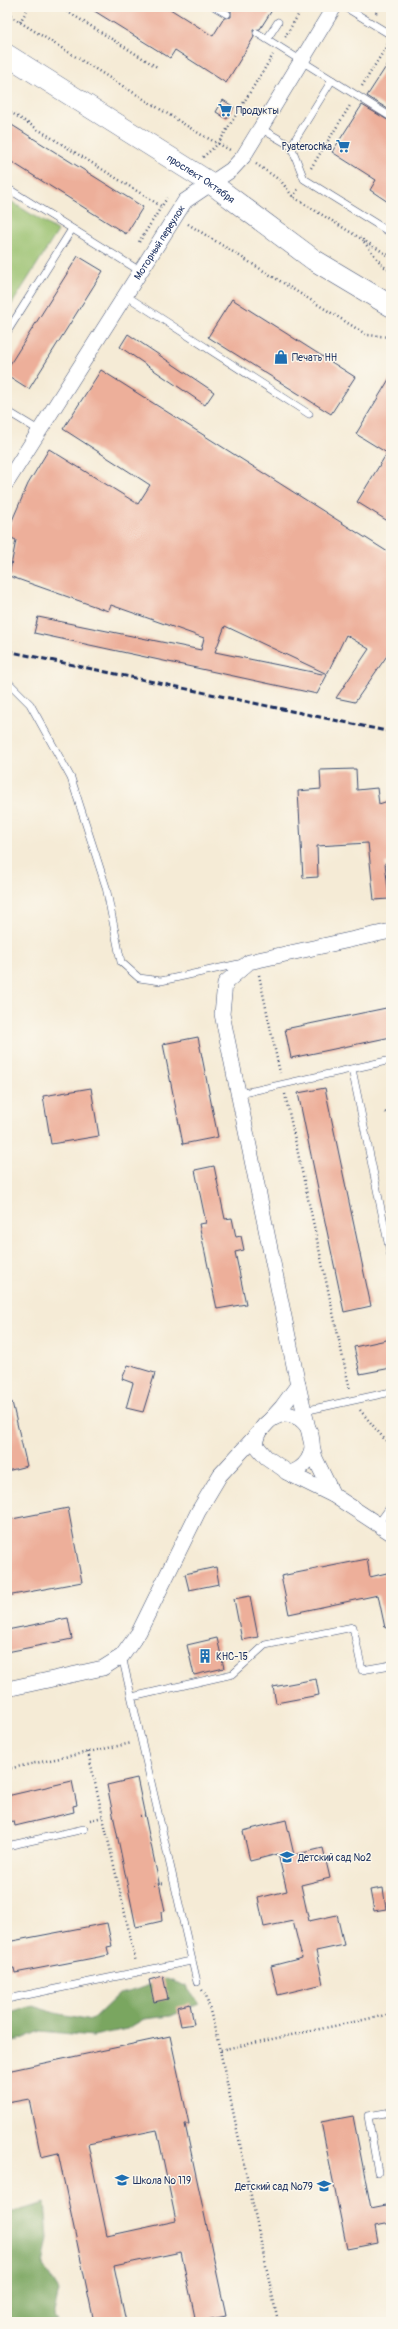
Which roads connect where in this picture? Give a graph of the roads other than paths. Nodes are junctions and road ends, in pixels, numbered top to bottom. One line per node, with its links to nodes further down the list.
1 (215, 7): 4 (lane)
2 (334, 7): 10 (street, Моторный переулок)
3 (345, 7): 7 (lane)
4 (227, 14)
5 (278, 22): 8 (lane)
6 (257, 33): 8 (lane)
7 (391, 35)
8 (267, 39): 10 (lane)
9 (7, 56): 15 (main road, проспект Октября)
10 (301, 61): 11 (lane); 13 (street, Моторный переулок)
11 (332, 80): 12 (lane); 14 (lane)
12 (391, 116)
13 (260, 128): 14 (lane); 15 (street, Моторный переулок)
14 (291, 146): 18 (lane)
15 (212, 184): 19 (street, Моторный переулок); 21 (main road, проспект Октября)
16 (7, 188): 17 (lane)
17 (72, 229): 19 (lane); 22 (lane)
18 (391, 234)
19 (140, 271): 20 (street, Моторный переулок)
20 (125, 295): 24 (lane); 25 (street, Моторный переулок)
21 (391, 306)
22 (7, 332)
23 (7, 411): 25 (lane)
24 (309, 414)
25 (40, 432): 26 (street, Моторный переулок)
26 (10, 478)
27 (7, 681): 29 (lane)
28 (391, 931): 29 (street)
29 (252, 961): 32 (street)
30 (391, 1060): 31 (lane)
31 (352, 1069): 32 (lane); 33 (lane)
32 (239, 1094): 34 (street)
33 (391, 1257)
34 (298, 1385): 36 (street); 37 (street)
35 (391, 1392): 37 (lane)
36 (271, 1418): 37 (street); 38 (street)
37 (306, 1418): 40 (street)
38 (258, 1432): 39 (street); 41 (street)
39 (246, 1448): 41 (street); 47 (street)
40 (313, 1448): 42 (street); 43 (street)
41 (266, 1457): 42 (street)
42 (289, 1473): 43 (street)
43 (333, 1495): 45 (street)
44 (391, 1506): 45 (lane)
45 (378, 1524): 46 (street)
46 (391, 1533)
47 (122, 1656): 49 (street); 50 (lane)
48 (391, 1665): 50 (lane)
49 (7, 1689)
50 (132, 1697): 53 (lane)
51 (84, 1829): 52 (lane)
52 (7, 1846)
53 (192, 1961): 54 (lane); 55 (lane)
54 (197, 1982)
55 (7, 1999)
56 (391, 2112): 57 (lane)
57 (378, 2172)

